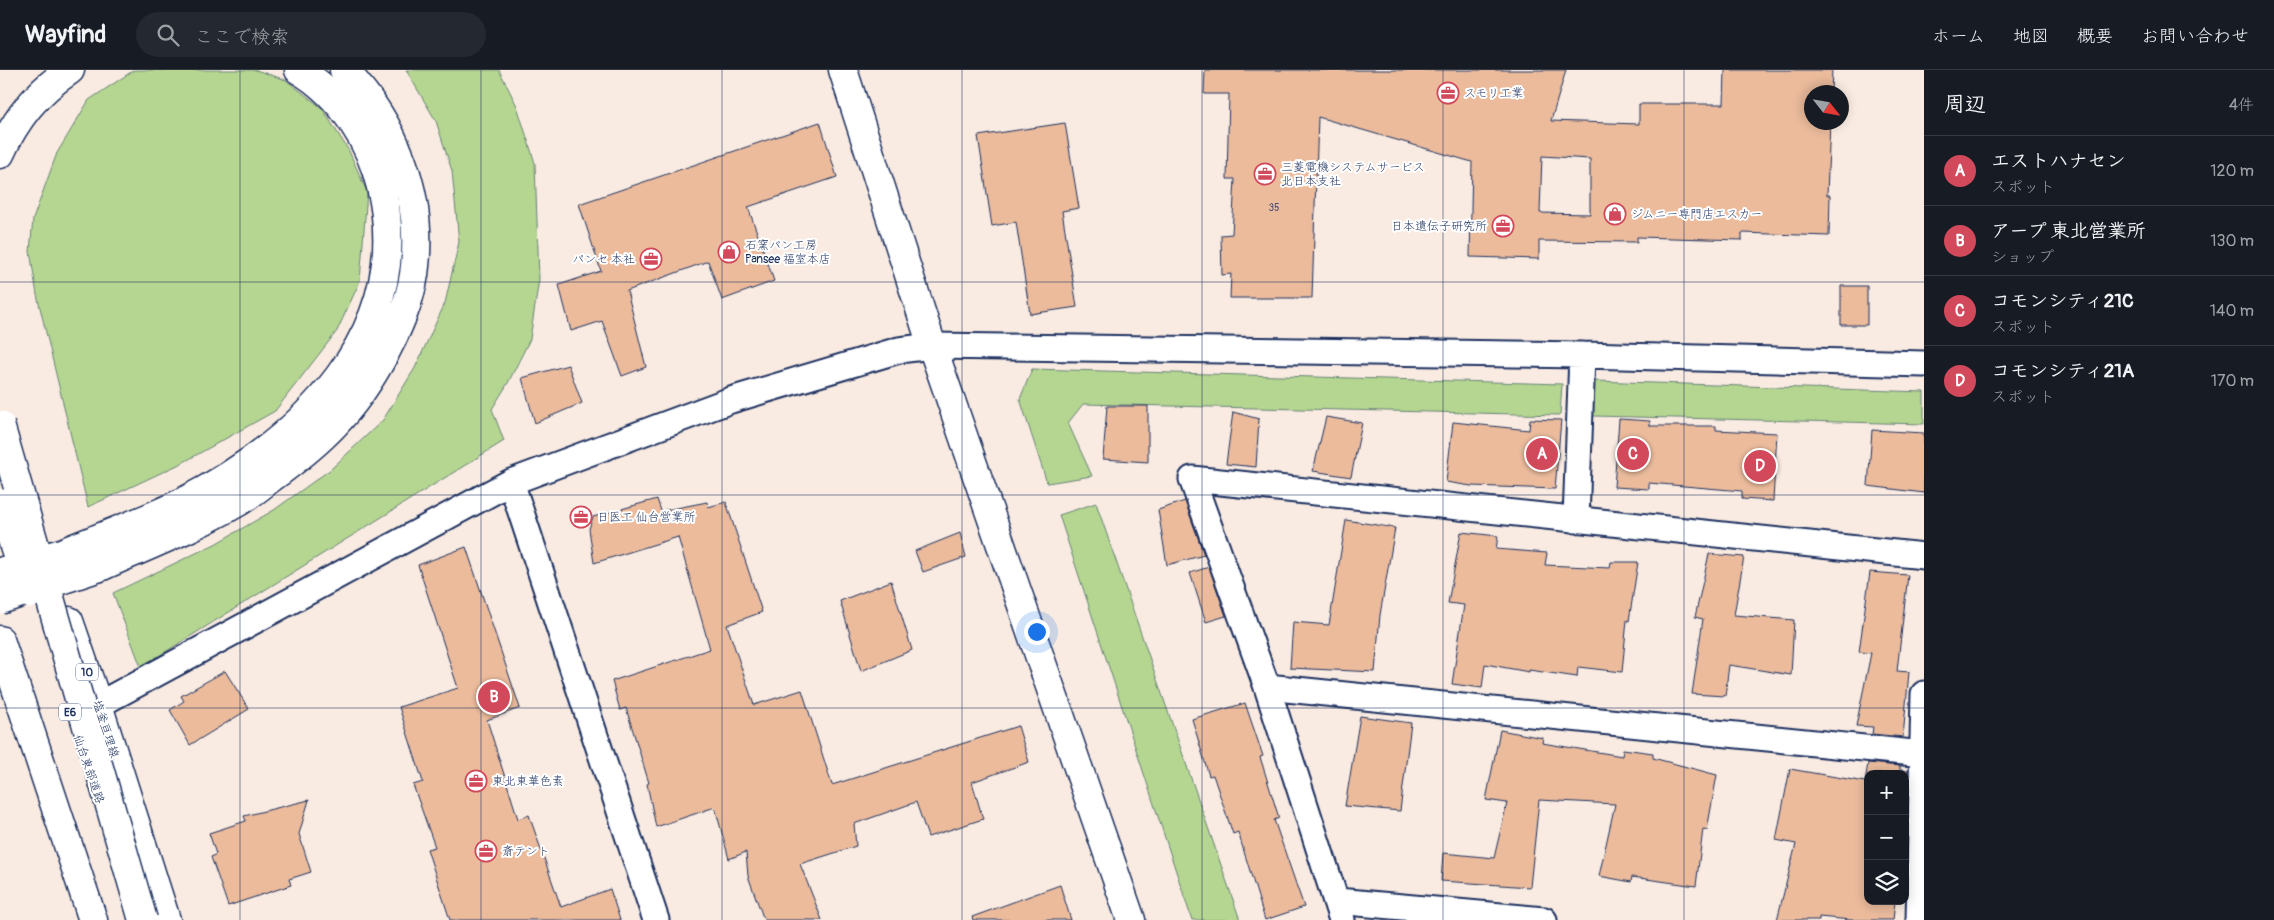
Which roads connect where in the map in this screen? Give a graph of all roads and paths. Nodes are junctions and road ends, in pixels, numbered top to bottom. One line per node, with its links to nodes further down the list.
1 (70, 70): 5 (main road)
2 (299, 70): 14 (main road, bridge)
3 (344, 70): 15 (main road, bridge)
4 (843, 70): 6 (main road)
5 (0, 154)
6 (932, 346): 7 (street); 10 (street); 28 (main road)
7 (1582, 355): 8 (street); 12 (street)
8 (1924, 364)
9 (0, 426): 20 (main road, 塩釜亘理線 / 10); 25 (main road, bridge)
10 (511, 482): 20 (street); 27 (street)
11 (0, 504): 25 (main road, 仙台東部道路 / E6, bridge)
12 (1576, 520): 13 (street); 18 (street)
13 (1924, 556)
14 (0, 572)
15 (0, 600)
16 (0, 640): 24 (main road)
17 (0, 652): 23 (main road)
18 (1267, 687): 21 (street); 22 (street)
19 (1924, 694): 21 (street)
20 (98, 705): 26 (main road, 塩釜亘理線 / 10)
21 (1923, 754): 30 (street)
22 (1340, 910): 29 (street)
23 (82, 920)
24 (93, 920)
25 (141, 920)
26 (166, 920)
27 (656, 920)
28 (1131, 920)
29 (1544, 920)
30 (1919, 920)

